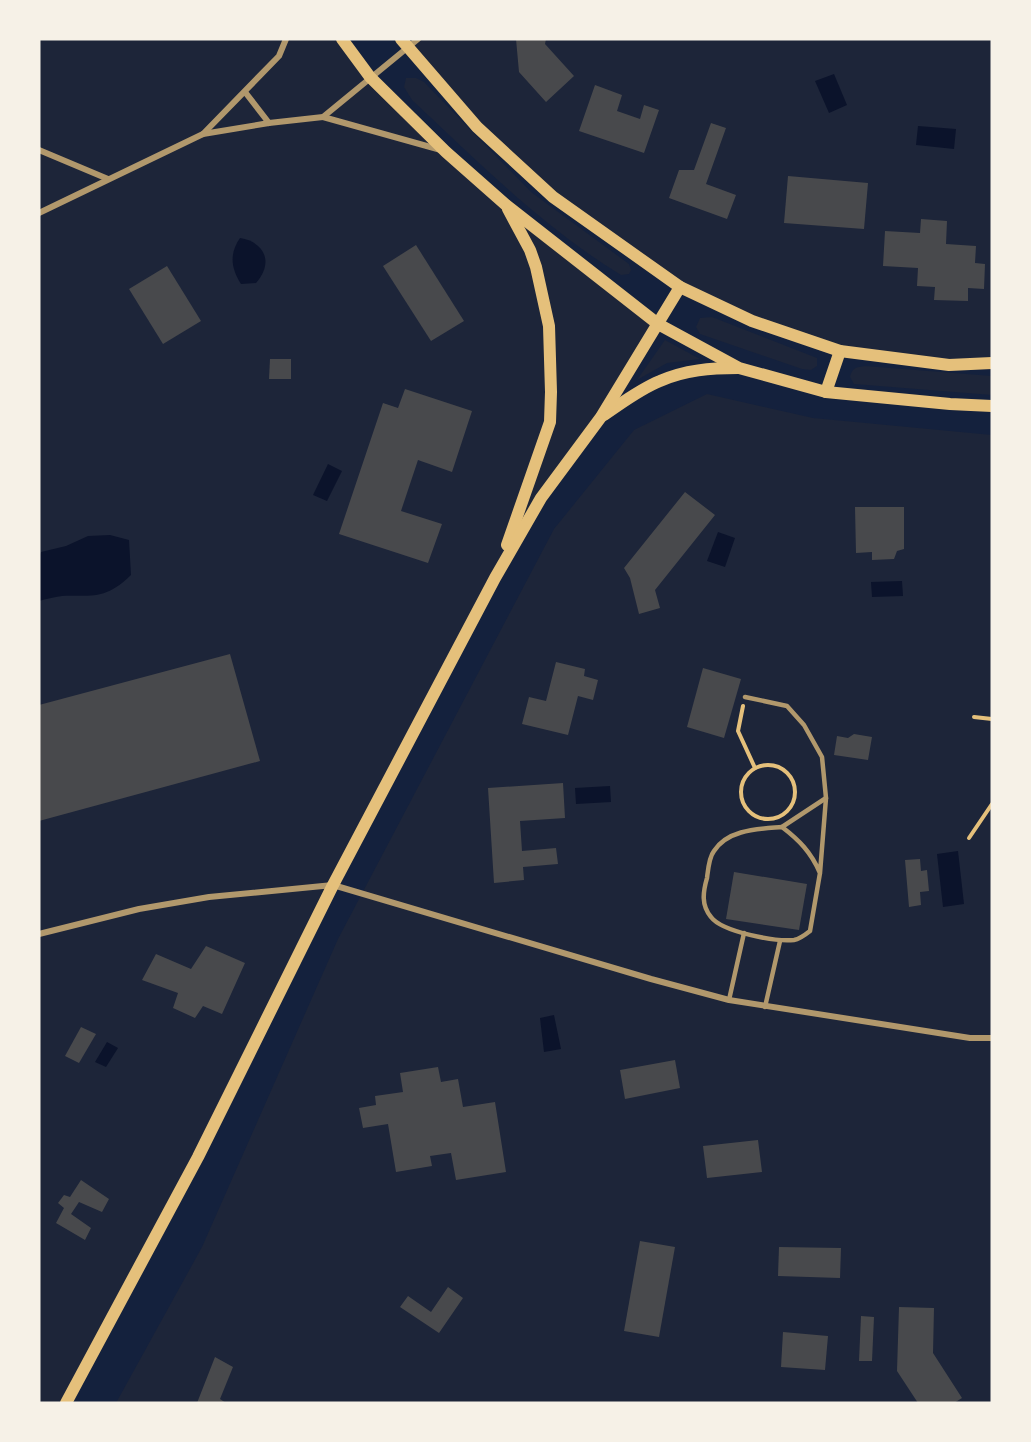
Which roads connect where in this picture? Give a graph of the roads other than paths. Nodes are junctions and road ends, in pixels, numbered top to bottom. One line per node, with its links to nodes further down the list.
1 (286, 39): 6 (street)
2 (342, 39): 5 (main road)
3 (418, 39): 4 (street)
4 (405, 44): 5 (street); 15 (main road)
5 (370, 77): 7 (street); 11 (main road)
6 (245, 92): 8 (street); 9 (street)
7 (323, 117): 8 (street); 11 (street)
8 (269, 123): 9 (street)
9 (203, 134): 12 (street)
10 (39, 150): 12 (street)
11 (446, 152): 13 (main road)
12 (108, 179): 14 (street)
13 (506, 205): 16 (main road); 23 (main road)
14 (39, 213)
15 (680, 287): 16 (main road); 17 (main road)
16 (658, 324): 19 (main road); 22 (main road)
17 (840, 351): 18 (main road); 20 (main road)
18 (992, 363)
19 (739, 368): 20 (main road); 22 (main road)
20 (826, 392): 21 (main road)
21 (992, 406)
22 (601, 417): 23 (main road)
23 (495, 578): 28 (main road)
24 (745, 697): 25 (lane)
25 (826, 798): 26 (lane); 27 (lane)
26 (782, 827): 27 (lane); 29 (lane)
27 (820, 873): 31 (lane)
28 (333, 885): 30 (street); 32 (street); 35 (main road)
29 (744, 933): 31 (lane); 32 (lane)
30 (39, 934)
31 (780, 940): 33 (lane)
32 (729, 1000): 33 (street)
33 (765, 1007): 34 (street)
34 (992, 1038)
35 (66, 1403)

